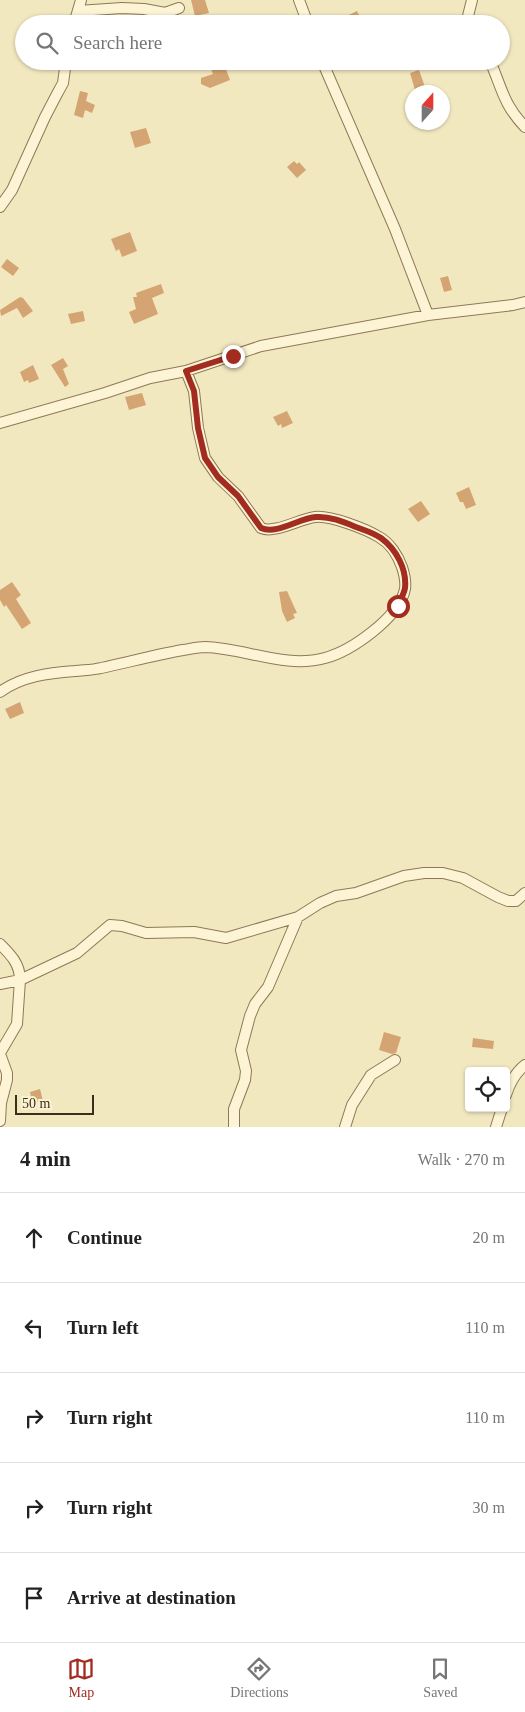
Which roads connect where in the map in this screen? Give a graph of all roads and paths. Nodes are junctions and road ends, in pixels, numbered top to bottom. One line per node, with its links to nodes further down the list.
1 (81, 0): 5 (street)
2 (298, 0): 7 (street)
3 (472, 0): 8 (street)
4 (179, 8): 5 (street)
5 (78, 12): 6 (street)
6 (77, 15)
7 (304, 15)
8 (468, 15)
9 (65, 70): 13 (street)
10 (326, 70): 15 (street)
11 (494, 70): 12 (street)
12 (525, 127)
13 (0, 207)
14 (525, 302): 15 (street)
15 (428, 315): 16 (street)
16 (186, 371): 17 (street); 18 (street)
17 (0, 422)
18 (0, 692)
19 (525, 893): 20 (street)
20 (298, 917): 22 (street); 30 (street)
21 (0, 944): 22 (street)
22 (20, 980): 23 (street); 24 (street)
23 (0, 984)
24 (0, 1054): 29 (street)
25 (394, 1060): 31 (street)
26 (525, 1065): 27 (street)
27 (510, 1084)
28 (501, 1112): 32 (street)
29 (0, 1121)
30 (234, 1127)
31 (344, 1127)
32 (496, 1127)

